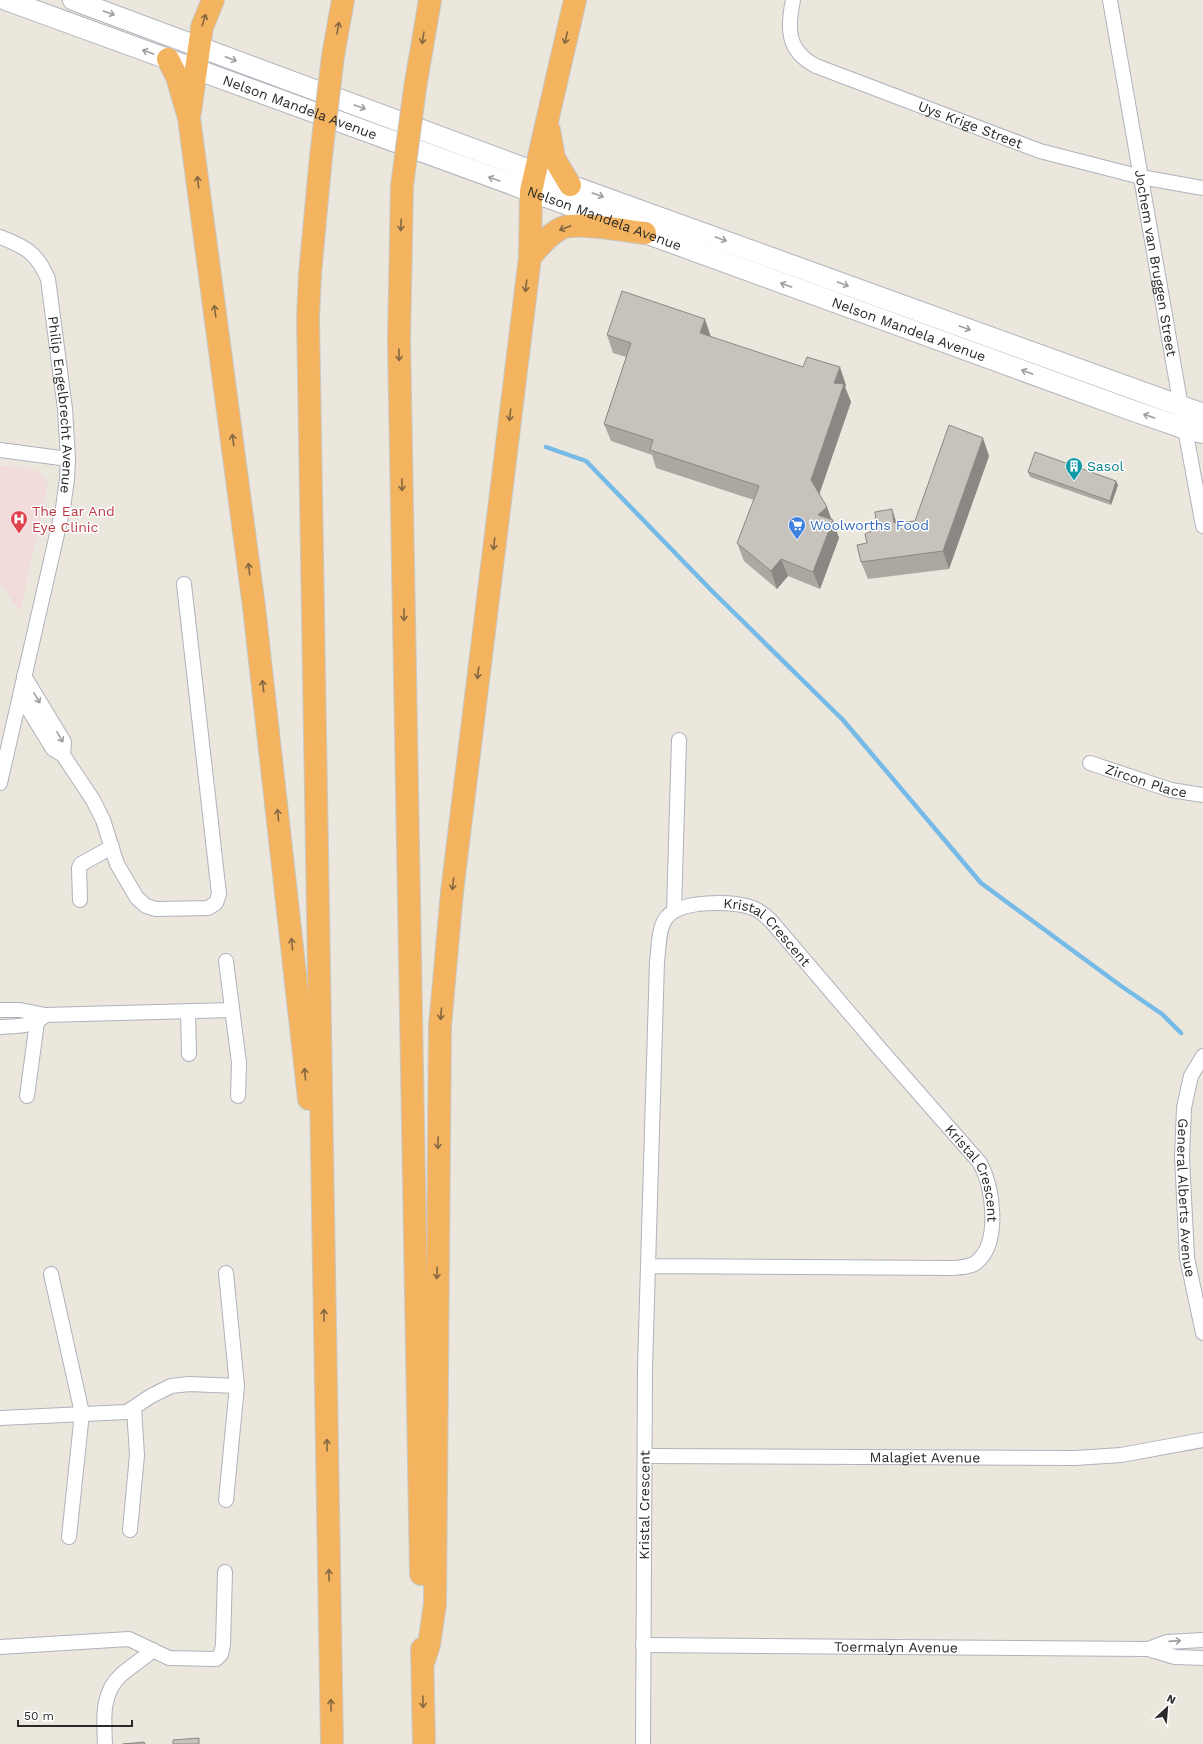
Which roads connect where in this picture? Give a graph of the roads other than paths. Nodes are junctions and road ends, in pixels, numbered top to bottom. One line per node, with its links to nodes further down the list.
1 (6, 0): 10 (street, Nelson Mandela Avenue, one-way to 1)
2 (72, 0): 9 (street, Nelson Mandela Avenue, one-way to 9)
3 (213, 0): 9 (highway, one-way to 3)
4 (343, 0): 48 (highway, one-way to 4, bridge)
5 (430, 0): 69 (highway, one-way to 69, bridge)
6 (575, 0): 13 (highway, one-way to 13)
7 (793, 0): 14 (street, Uys Krige Street)
8 (1110, 0): 14 (street, Jochem van Bruggen Street)
9 (198, 47): 11 (highway); 15 (street, Nelson Mandela Avenue, one-way to 15)
10 (168, 59): 11 (street, Nelson Mandela Avenue); 12 (highway)
11 (196, 70): 12 (highway); 15 (street, Nelson Mandela Avenue, one-way to 11)
12 (189, 118): 48 (highway, one-way to 12)
13 (548, 121): 15 (highway); 16 (highway)
14 (1141, 177): 17 (street, Uys Krige Street); 21 (street, Jochem van Bruggen Street)
15 (533, 182): 16 (street, Nelson Mandela Avenue); 18 (street, Nelson Mandela Avenue); 20 (highway)
16 (570, 185): 21 (street, Nelson Mandela Avenue, one-way to 21)
17 (1203, 188)
18 (644, 233): 20 (highway, one-way to 20); 23 (street, Nelson Mandela Avenue, one-way to 18)
19 (0, 237): 25 (street, Philip Engelbrecht Avenue)
20 (530, 256): 69 (highway, one-way to 69)
21 (1181, 407): 22 (street, Nelson Mandela Avenue); 23 (street, Jochem van Bruggen Street)
22 (1203, 414)
23 (1194, 431): 26 (street, Jochem van Bruggen Street)
24 (0, 450): 25 (street)
25 (68, 459): 28 (street, Philip Engelbrecht Avenue)
26 (1203, 526)
27 (184, 584): 35 (street)
28 (24, 676): 29 (street, Philip Engelbrecht Avenue); 31 (street, one-way to 31)
29 (21, 697): 31 (street); 33 (street, Philip Engelbrecht Avenue)
30 (680, 740): 37 (street)
31 (63, 755): 35 (street)
32 (1090, 763): 34 (street, Zircon Place)
33 (0, 783)
34 (1203, 794)
35 (112, 847): 36 (street)
36 (80, 900)
37 (674, 910): 49 (street, Kristal Crescent); 49 (street, Kristal Crescent)
38 (226, 961): 40 (street)
39 (0, 1010): 42 (street)
40 (232, 1010): 41 (street); 47 (street)
41 (188, 1011): 42 (street); 44 (street)
42 (41, 1019): 43 (street); 46 (street)
43 (0, 1027)
44 (189, 1054)
45 (1200, 1059): 52 (street, General Alberts Avenue)
46 (27, 1096)
47 (238, 1096)
48 (321, 1167): 71 (highway, one-way to 48)
49 (648, 1266): 58 (street, Kristal Crescent)
50 (226, 1273): 53 (street)
51 (50, 1274): 55 (street)
52 (1203, 1333)
53 (237, 1386): 54 (street); 59 (street)
54 (134, 1408): 55 (street); 60 (street)
55 (82, 1413): 56 (street); 61 (street)
56 (0, 1418)
57 (1203, 1440): 58 (street, Malagiet Avenue)
58 (645, 1456): 64 (street, Kristal Crescent)
59 (226, 1500)
60 (130, 1530)
61 (69, 1537)
62 (225, 1572): 67 (street)
63 (1203, 1640): 66 (street, Toermalyn Avenue, one-way to 63)
64 (643, 1645): 66 (street, Toermalyn Avenue); 73 (street, Kristal Crescent)
65 (0, 1648): 67 (street)
66 (1148, 1649): 68 (street, Toermalyn Avenue)
67 (153, 1650): 70 (street)
68 (1203, 1658)
69 (423, 1663): 72 (highway, one-way to 72)
70 (105, 1744)
71 (332, 1744)
72 (424, 1744)
73 (643, 1744)

